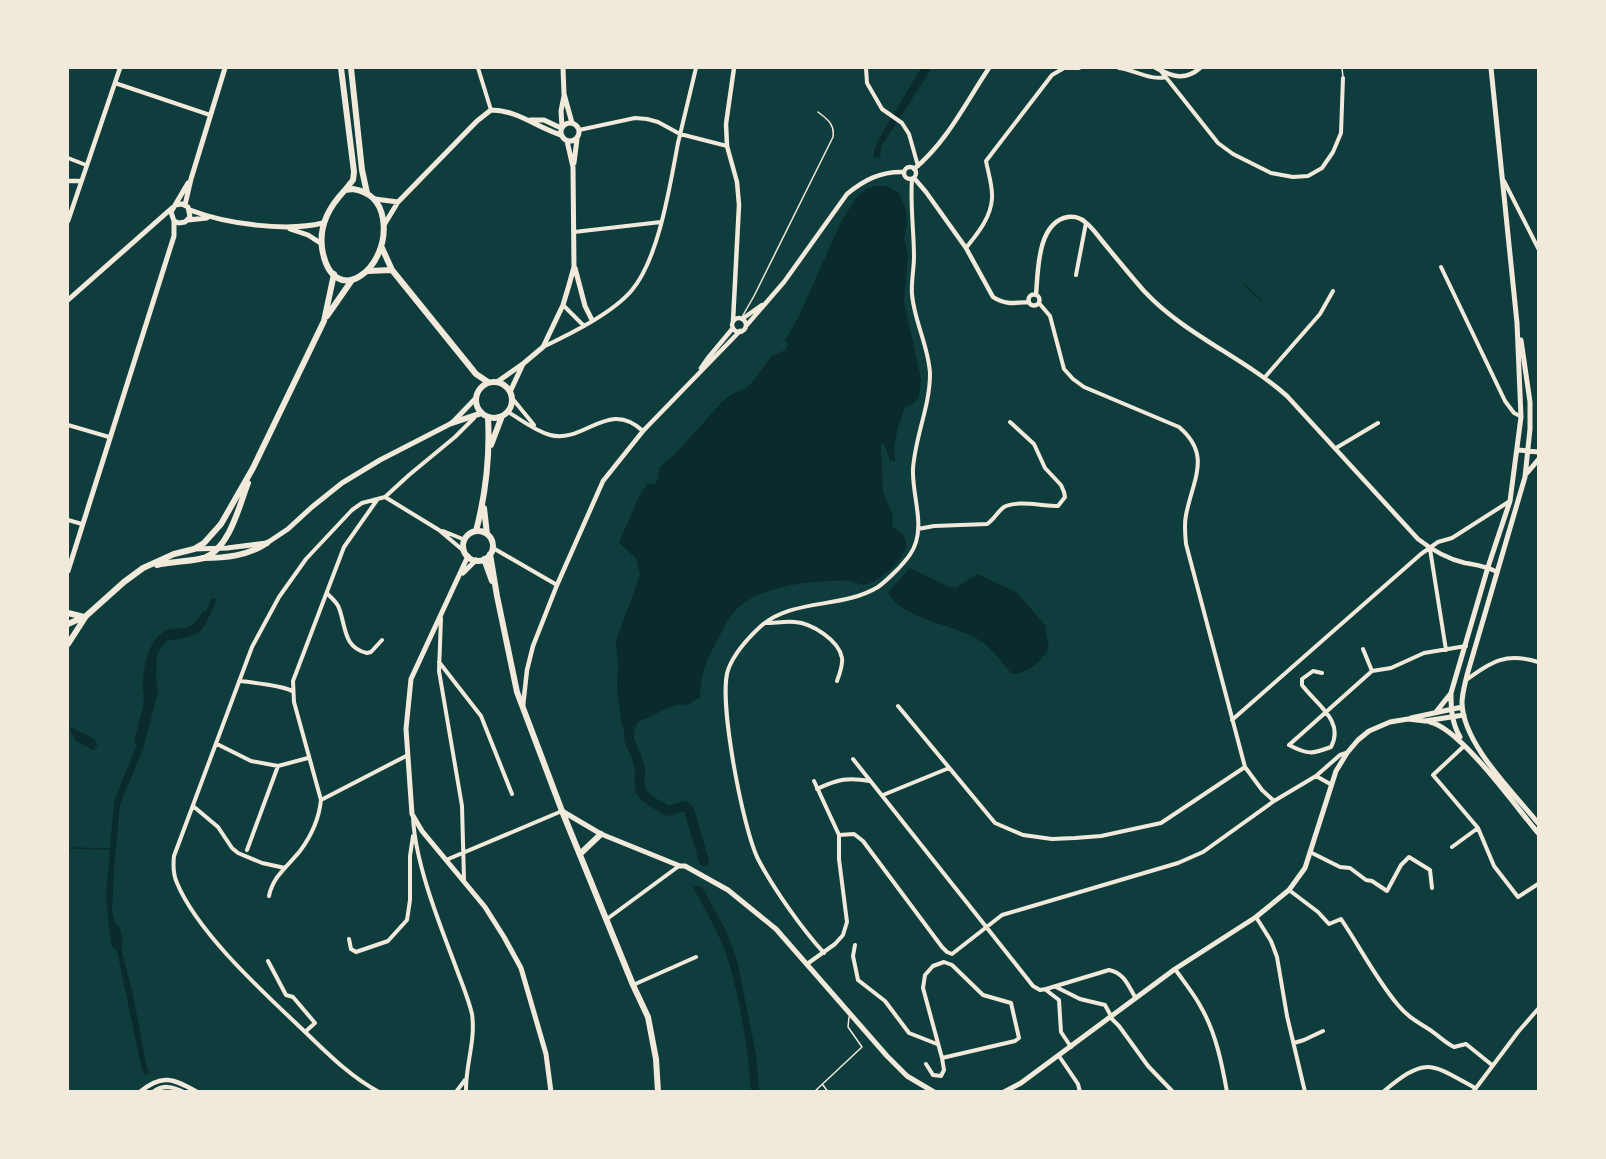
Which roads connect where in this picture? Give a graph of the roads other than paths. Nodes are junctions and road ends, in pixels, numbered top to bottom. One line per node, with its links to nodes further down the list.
1 (120, 68): 19 (street)
2 (225, 68): 23 (main road)
3 (341, 68): 41 (main road)
4 (351, 68): 42 (main road)
5 (478, 68): 21 (street)
6 (563, 68): 20 (main road)
7 (696, 68): 27 (street)
8 (734, 68): 30 (street)
9 (866, 68): 34 (street)
10 (989, 68): 34 (street)
11 (1078, 68): 63 (street)
12 (1119, 68): 17 (street)
13 (1200, 68): 16 (street)
14 (1342, 68): 18 (lane)
15 (1491, 68): 40 (main road)
16 (1158, 69): 17 (street)
17 (1166, 77): 18 (street)
18 (1343, 78)
19 (115, 83): 23 (street); 32 (street)
20 (564, 94): 24 (main road); 25 (main road)
21 (491, 110): 25 (main road); 44 (main road)
22 (818, 112): 80 (lane)
23 (210, 115): 37 (main road)
24 (572, 123): 25 (main road); 26 (main road)
25 (561, 130): 29 (main road)
26 (579, 130): 27 (street); 28 (main road)
27 (681, 134): 30 (street); 53 (street)
28 (577, 138): 29 (main road); 33 (main road)
29 (567, 141): 33 (main road)
30 (726, 146): 79 (street)
31 (68, 159): 32 (street)
32 (86, 165): 39 (street)
33 (573, 167): 59 (main road)
34 (916, 167): 35 (street); 36 (street)
35 (904, 172): 36 (street); 76 (street)
36 (913, 178): 63 (street); 123 (street)
37 (191, 179): 45 (main road); 46 (main road)
38 (68, 181): 39 (street)
39 (81, 181): 52 (street)
40 (1504, 181): 64 (street); 84 (main road)
41 (345, 190): 42 (main road); 55 (main road)
42 (368, 193): 43 (main road)
43 (375, 199): 44 (main road); 57 (main road)
44 (398, 202): 57 (main road)
45 (185, 205): 46 (main road); 47 (main road)
46 (173, 207): 48 (main road); 50 (main road)
47 (190, 210): 49 (main road); 51 (main road)
48 (162, 218): 50 (main road); 74 (main road)
49 (210, 218): 51 (main road); 58 (main road)
50 (173, 219): 56 (main road); 60 (main road)
51 (188, 220): 56 (main road)
52 (68, 221)
53 (661, 222): 59 (street); 81 (street)
54 (1086, 222): 70 (street); 73 (street); 93 (street)
55 (323, 223): 58 (main road); 61 (main road)
56 (182, 224): 60 (main road)
57 (384, 225): 62 (main road)
58 (286, 227): 61 (main road)
59 (574, 232): 65 (main road)
60 (174, 236): 108 (main road)
61 (321, 244): 69 (main road)
62 (382, 248): 67 (main road); 68 (main road)
63 (966, 248): 75 (street)
64 (1539, 248)
65 (574, 267): 78 (main road); 81 (main road)
66 (1441, 267): 101 (street)
67 (392, 270): 68 (main road); 92 (main road)
68 (368, 272): 71 (main road)
69 (334, 274): 71 (main road); 82 (main road)
70 (1076, 275)
71 (352, 280): 82 (main road)
72 (1333, 291): 93 (street)
73 (1036, 295): 75 (street); 77 (street)
74 (68, 300)
75 (1029, 302): 77 (street)
76 (767, 303): 80 (street); 86 (street)
77 (1039, 303): 173 (street)
78 (563, 305): 85 (street); 89 (main road)
79 (734, 309): 80 (street); 83 (street)
80 (741, 318): 83 (street); 86 (street)
81 (592, 320): 85 (street)
82 (324, 321): 115 (main road)
83 (734, 321): 87 (street)
84 (1517, 323): 101 (main road); 112 (main road)
85 (584, 326): 89 (street)
86 (746, 327): 88 (street)
87 (733, 328): 88 (street); 91 (street)
88 (740, 331): 91 (street)
89 (543, 347): 90 (main road)
90 (524, 363): 95 (main road); 97 (main road)
91 (699, 373): 107 (street)
92 (476, 374): 94 (main road); 96 (main road)
93 (1265, 377): 110 (street)
94 (489, 382): 95 (main road); 96 (main road)
95 (497, 382): 97 (main road)
96 (479, 389): 98 (main road)
97 (511, 395): 99 (main road); 106 (street)
98 (476, 399): 100 (main road); 103 (main road)
99 (505, 413): 100 (main road); 106 (street); 109 (main road)
100 (482, 415): 103 (main road); 109 (main road); 117 (street)
101 (1521, 417): 111 (main road)
102 (1010, 422): 123 (street)
103 (452, 423): 128 (main road)
104 (1378, 423): 110 (street)
105 (68, 425): 108 (street)
106 (537, 428): 107 (street)
107 (644, 431): 142 (street)
108 (109, 437): 122 (main road)
109 (489, 448): 120 (main road)
110 (1335, 448): 131 (street)
111 (1518, 450): 112 (main road); 119 (main road)
112 (1528, 452): 113 (main road); 116 (main road)
113 (1539, 452)
114 (1539, 460): 116 (main road)
115 (253, 468): 129 (main road); 130 (main road)
116 (1525, 477): 140 (main road)
117 (385, 497): 118 (street); 124 (street)
118 (377, 500): 143 (street); 160 (street)
119 (1510, 501): 131 (street); 137 (main road)
120 (483, 504): 125 (main road); 126 (main road)
121 (68, 520): 122 (street)
122 (83, 525): 139 (main road)
123 (918, 529): 148 (street)
124 (440, 530): 127 (street); 133 (street)
125 (476, 531): 126 (main road); 127 (main road)
126 (487, 534): 132 (main road)
127 (465, 540): 133 (main road)
128 (267, 543): 129 (main road); 134 (main road)
129 (217, 548): 130 (main road); 134 (main road)
130 (194, 549): 138 (main road)
131 (1430, 549): 137 (street); 154 (street); 173 (street)
132 (491, 551): 135 (main road); 142 (street); 144 (main road)
133 (467, 554): 136 (main road); 141 (main road)
134 (202, 558): 138 (main road)
135 (484, 559): 136 (main road); 144 (main road)
136 (476, 560): 141 (main road)
137 (1488, 567): 140 (street); 152 (main road)
138 (143, 568): 146 (main road)
139 (68, 571)
140 (1497, 572): 159 (main road)
141 (460, 577): 147 (main road)
142 (557, 585): 167 (street)
143 (327, 593): 150 (street); 162 (street)
144 (496, 596): 167 (main road)
145 (68, 613): 146 (main road)
146 (86, 616): 149 (main road); 151 (main road)
147 (441, 618): 155 (street); 178 (main road)
148 (765, 623): 161 (street); 220 (street)
149 (68, 624)
150 (382, 640)
151 (68, 644)
152 (1466, 645): 154 (street); 163 (main road)
153 (1363, 649): 157 (street)
154 (1446, 650): 157 (street)
155 (438, 661): 189 (street); 204 (street)
156 (1539, 662): 159 (street)
157 (1372, 671): 168 (street)
158 (1322, 673): 168 (street)
159 (1466, 680): 165 (main road)
160 (239, 681): 162 (street); 175 (street)
161 (837, 681)
162 (292, 691): 179 (street)
163 (1451, 693): 166 (main road); 169 (main road)
164 (898, 706): 183 (street)
165 (1462, 707): 166 (main road); 171 (main road)
166 (1451, 709): 169 (main road); 170 (main road)
167 (523, 711): 194 (main road)
168 (1326, 712): 168 (street)
169 (1436, 712): 172 (main road)
170 (1452, 717): 171 (main road); 174 (main road); 176 (main road)
171 (1464, 717): 196 (main road)
172 (1408, 719): 174 (main road); 177 (main road)
173 (1232, 720): 182 (street)
174 (1425, 721): 176 (main road)
175 (217, 744): 181 (street); 193 (street)
176 (1464, 744): 197 (street); 198 (main road)
177 (1347, 753): 184 (street); 187 (main road)
178 (408, 755): 191 (street); 195 (main road)
179 (308, 758): 181 (street); 191 (street)
180 (853, 759): 186 (street)
181 (278, 766): 203 (street)
182 (1245, 767): 183 (street); 192 (street)
183 (949, 768): 190 (street)
184 (1316, 776): 187 (street); 192 (street)
185 (814, 781): 188 (street)
186 (870, 781): 188 (street); 190 (street)
187 (1332, 785): 205 (main road)
188 (818, 789): 201 (street)
189 (512, 794)
190 (883, 795): 217 (street)
191 (321, 800): 209 (street)
192 (1274, 801): 217 (street)
193 (193, 806): 209 (street); 233 (street)
194 (562, 811): 199 (main road); 204 (street); 206 (main road)
195 (412, 814): 200 (street); 207 (main road)
196 (1539, 823)
197 (1478, 828): 202 (street); 211 (street)
198 (1539, 833)
199 (601, 834): 206 (main road); 208 (main road)
200 (414, 835): 218 (street); 241 (street)
201 (839, 835): 217 (street); 220 (street)
202 (1452, 847)
203 (247, 850)
204 (464, 851): 207 (street); 210 (street)
205 (1310, 852): 212 (street); 213 (main road)
206 (580, 854): 216 (main road)
207 (446, 860): 210 (main road)
208 (680, 866): 216 (street); 223 (main road)
209 (285, 868): 214 (street)
210 (464, 879): 252 (main road)
211 (1539, 884)
212 (1432, 888)
213 (1289, 890): 215 (main road); 240 (street)
214 (269, 896)
215 (1256, 917): 224 (main road); 234 (street)
216 (607, 919): 225 (main road)
217 (985, 927): 227 (street)
218 (349, 939)
219 (855, 945): 235 (street)
220 (824, 953): 223 (street)
221 (696, 957): 225 (street)
222 (268, 961): 233 (street)
223 (807, 964): 230 (main road)
224 (1174, 969): 228 (main road); 259 (street)
225 (633, 985): 253 (main road)
226 (1055, 986): 227 (street); 228 (street); 231 (street)
227 (1046, 989): 236 (street)
228 (1136, 997): 231 (main road)
229 (1539, 1009): 240 (street)
230 (849, 1013): 242 (lane); 244 (main road)
231 (1111, 1016): 236 (main road); 258 (street)
232 (1323, 1031): 234 (street)
233 (304, 1032): 249 (street)
234 (1294, 1043): 260 (street)
235 (938, 1044): 238 (street); 238 (street)
236 (1071, 1047): 237 (main road)
237 (1059, 1056): 256 (main road); 257 (street)
238 (942, 1058): 239 (street)
239 (926, 1064)
240 (1492, 1065): 243 (street)
241 (466, 1078): 250 (street); 251 (street)
242 (822, 1084): 254 (lane); 255 (lane)
243 (1474, 1090): 261 (street)
244 (932, 1091)
245 (140, 1092): 248 (street)
246 (153, 1092): 247 (street)
247 (183, 1092)
248 (197, 1092)
249 (379, 1092)
250 (456, 1092)
251 (466, 1092)
252 (551, 1092)
253 (658, 1092)
254 (814, 1092)
255 (828, 1092)
256 (1004, 1092)
257 (1080, 1092)
258 (1173, 1092)
259 (1227, 1092)
260 (1305, 1092)
261 (1383, 1092)

